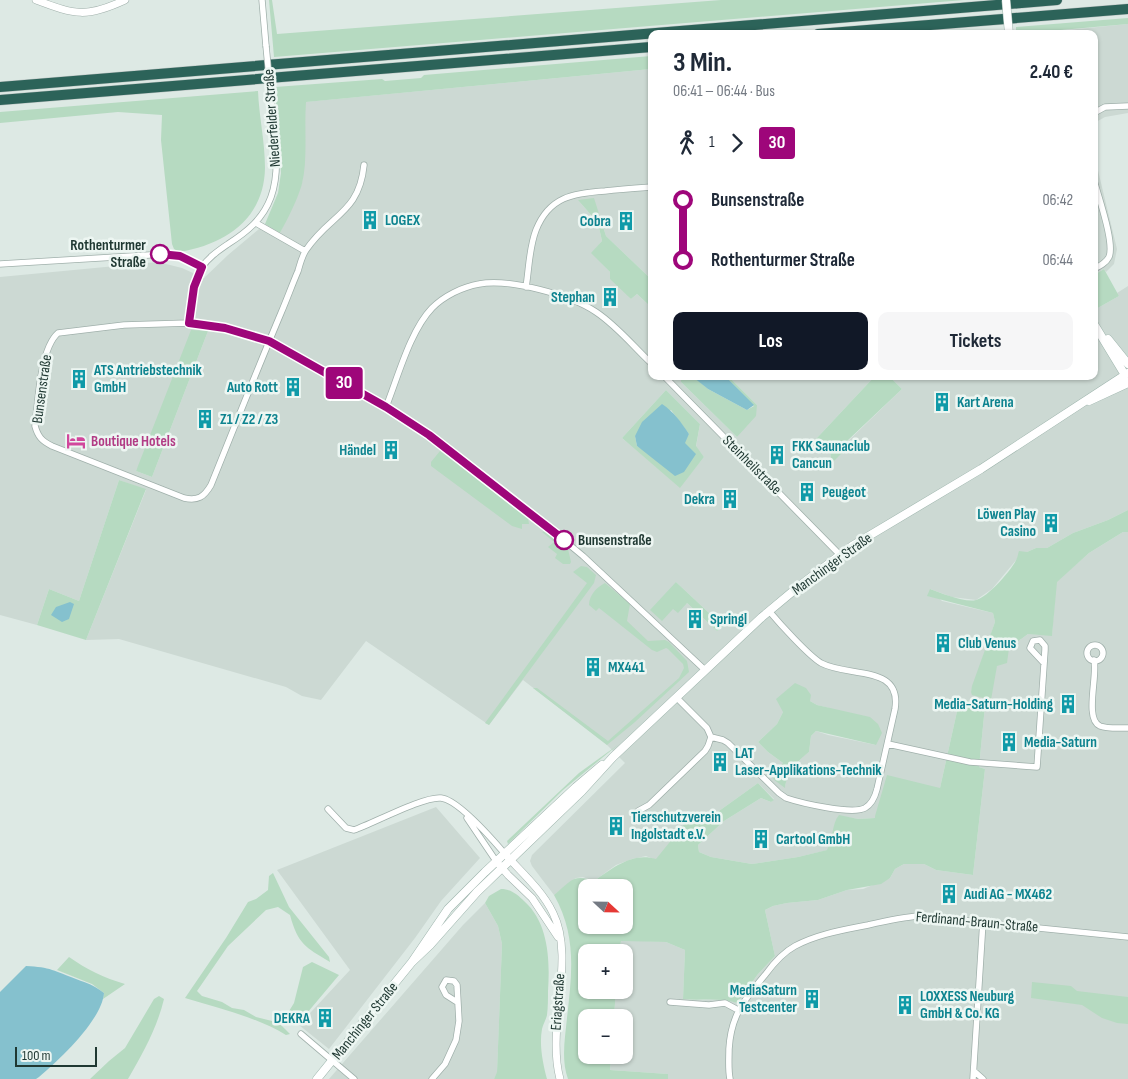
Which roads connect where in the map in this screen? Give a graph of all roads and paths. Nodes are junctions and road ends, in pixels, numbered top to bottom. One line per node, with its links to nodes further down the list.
1 (36, 0): 2 (street)
2 (125, 0)
3 (262, 0): 19 (street, Niederfelder Straße, bridge)
4 (1006, 0): 9 (main road, bridge)
5 (1057, 0): 7 (highway)
6 (1128, 8): 8 (highway)
7 (693, 30)
8 (866, 30)
9 (1009, 30)
10 (648, 34): 12 (highway)
11 (648, 47): 13 (highway)
12 (0, 87)
13 (0, 100)
14 (1128, 106): 15 (street)
15 (1098, 111)
16 (364, 165): 20 (street)
17 (648, 187): 24 (street)
18 (1098, 195): 23 (street)
19 (256, 223): 20 (street); 22 (street, Niederfelder Straße)
20 (305, 251): 28 (street)
21 (0, 264): 22 (street)
22 (202, 267): 25 (street, Niederfelder Straße)
23 (1098, 267)
24 (526, 287): 29 (street); 33 (street)
25 (189, 323): 28 (street, Bunsenstraße); 28 (street, Bunsenstraße)
26 (1098, 327): 30 (main road)
27 (1098, 329): 31 (main road)
28 (269, 341): 33 (street, Bunsenstraße)
29 (648, 360)
30 (1128, 364)
31 (1127, 377): 34 (main road, Manchinger Straße)
32 (670, 380): 34 (street, Steinheilstraße)
33 (386, 407): 38 (street, Bunsenstraße)
34 (840, 555): 35 (main road, Manchinger Straße)
35 (769, 611): 38 (main road, Manchinger Straße); 42 (street)
36 (1094, 660): 40 (street)
37 (1044, 663): 42 (street)
38 (705, 670): 39 (main road, Manchinger Straße)
39 (676, 697): 41 (street); 46 (main road, Manchinger Straße)
40 (1128, 728)
41 (711, 737): 42 (street); 44 (street)
42 (888, 744)
43 (328, 809): 45 (street)
44 (638, 811)
45 (464, 812): 46 (street); 47 (street)
46 (507, 857): 47 (main road, Manchinger Straße); 48 (main road); 51 (street, Eriagstraße)
47 (496, 861): 48 (street); 52 (main road, Manchinger Straße)
48 (502, 868): 51 (street); 52 (main road, Manchinger Straße)
49 (982, 921): 50 (street, Ferdinand-Braun-Straße); 55 (street, Ferdinand-Braun-Straße); 58 (street)
50 (1128, 937)
51 (560, 940): 62 (street, Eriagstraße)
52 (412, 962): 57 (main road, Manchinger Straße)
53 (456, 1002): 61 (street)
54 (670, 1002): 55 (street)
55 (738, 1010): 63 (street, Ferdinand-Braun-Straße)
56 (301, 1034): 57 (street)
57 (332, 1061): 59 (main road, Manchinger Straße); 60 (street)
58 (974, 1071): 64 (street); 65 (street)
59 (317, 1079)
60 (354, 1079)
61 (432, 1079)
62 (560, 1079)
63 (730, 1079)
64 (973, 1079)
65 (983, 1079)

